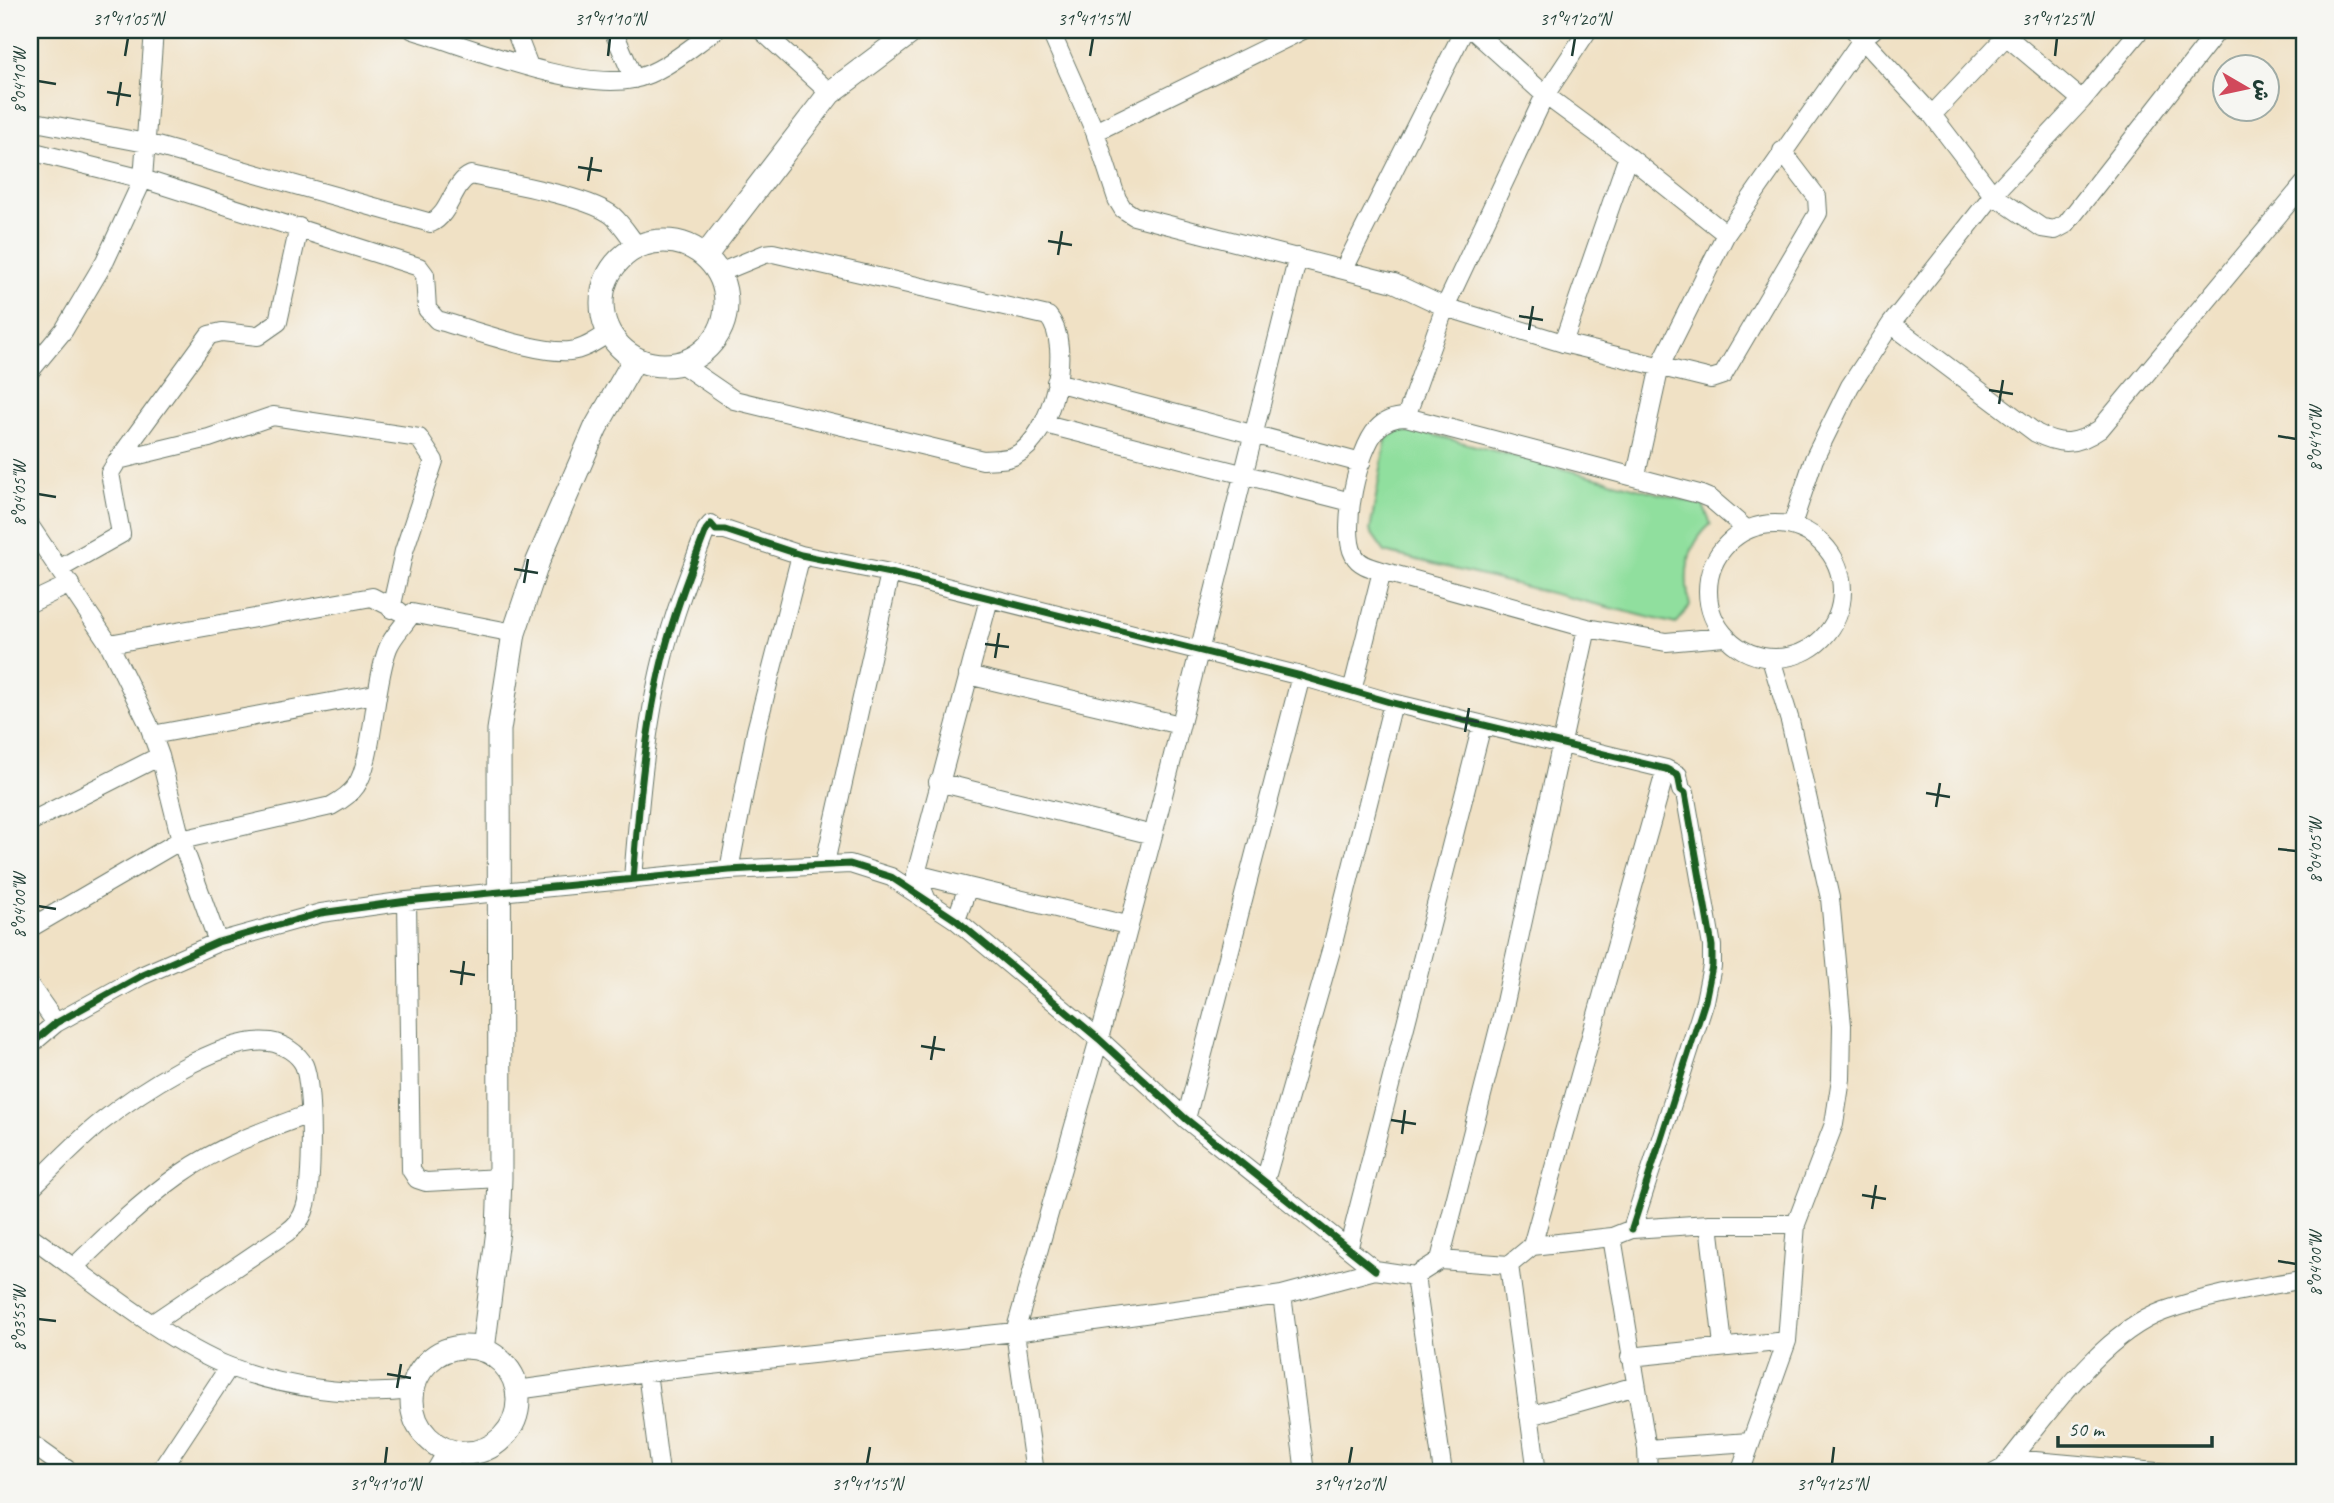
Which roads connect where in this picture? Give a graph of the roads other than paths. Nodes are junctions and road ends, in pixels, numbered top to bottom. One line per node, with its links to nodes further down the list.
1 (154, 30): 25 (street)
2 (414, 30): 17 (street)
3 (515, 30): 17 (street)
4 (613, 30): 18 (street)
5 (716, 30): 18 (street)
6 (761, 30): 19 (street)
7 (914, 30): 19 (street)
8 (1050, 30): 24 (street)
9 (1303, 30): 24 (street)
10 (1464, 30): 37 (street)
11 (1473, 30): 20 (street)
12 (1588, 30): 20 (street)
13 (2140, 30): 21 (street)
14 (2218, 30): 31 (street)
15 (1864, 32): 22 (street); 27 (street)
16 (2006, 32): 21 (street); 22 (street)
17 (529, 66): 18 (street)
18 (634, 79)
19 (830, 93): 36 (street)
20 (1545, 95): 28 (street); 38 (street)
21 (2082, 100): 31 (street)
22 (1932, 115): 31 (street)
23 (30, 121): 25 (street)
24 (1095, 132): 35 (street)
25 (146, 143): 29 (street); 34 (street)
26 (30, 151): 29 (street)
27 (1782, 151): 33 (street); 44 (street)
28 (1628, 156): 33 (street); 41 (street)
29 (143, 179): 32 (street); 45 (street)
30 (2304, 184): 39 (street)
31 (1993, 195): 39 (street)
32 (299, 227): 40 (street); 50 (street)
33 (1726, 234): 44 (street)
34 (637, 246): 36 (street); 40 (street)
35 (1298, 257): 37 (street); 49 (street)
36 (712, 265): 43 (street); 46 (street)
37 (1344, 269): 38 (street)
38 (1445, 307): 41 (street); 47 (street)
39 (1891, 324): 55 (street)
40 (609, 333): 42 (street)
41 (1563, 343): 44 (street)
42 (635, 359): 43 (street); 68 (street)
43 (680, 363): 48 (street)
44 (1660, 366): 53 (street)
45 (30, 371)
46 (1056, 382): 48 (street); 49 (street)
47 (1406, 417): 51 (street); 53 (street)
48 (1045, 424): 52 (street)
49 (1254, 435): 51 (street); 52 (street)
50 (118, 460): 59 (street); 65 (street)
51 (1361, 463): 54 (street)
52 (1245, 475): 54 (street); 71 (street)
53 (1636, 475): 57 (street)
54 (1351, 502): 60 (street)
55 (1792, 525): 57 (street); 72 (street)
56 (30, 526): 59 (street)
57 (1746, 530): 69 (street)
58 (801, 555): 61 (street); 89 (street); 91 (street)
59 (60, 569): 62 (street)
60 (1382, 571): 67 (street); 75 (street)
61 (890, 573): 63 (street); 88 (street)
62 (70, 584): 64 (street); 70 (street)
63 (989, 599): 71 (street); 73 (street)
64 (30, 603)
65 (391, 609): 66 (street); 70 (street)
66 (412, 613): 68 (street); 76 (street)
67 (1587, 628): 69 (street); 81 (street)
68 (514, 633): 93 (street)
69 (1724, 636): 72 (street)
70 (109, 644): 80 (street)
71 (1200, 652): 74 (street); 78 (street)
72 (1771, 659): 110 (street)
73 (968, 675): 78 (street); 84 (street)
74 (1301, 677): 75 (street); 105 (street)
75 (1352, 691): 77 (street)
76 (375, 694): 80 (street); 87 (street)
77 (1393, 703): 79 (street); 107 (street)
78 (1180, 725): 86 (street)
79 (1482, 725): 81 (street); 115 (street)
80 (152, 735): 82 (street)
81 (1560, 742): 83 (street); 116 (street)
82 (160, 756): 85 (street); 87 (street)
83 (1666, 769): 111 (street); 114 (street)
84 (938, 782): 86 (street); 90 (street)
85 (30, 822)
86 (1153, 835): 97 (street)
87 (181, 840): 98 (street); 99 (street)
88 (825, 863): 89 (street); 94 (street)
89 (729, 870): 91 (street)
90 (916, 874): 92 (street); 94 (street)
91 (633, 879): 93 (street)
92 (968, 887): 96 (street); 97 (street)
93 (498, 893): 95 (street); 106 (street)
94 (926, 898): 96 (street)
95 (407, 901): 99 (street); 106 (street)
96 (956, 920): 102 (street)
97 (1127, 925): 102 (street)
98 (30, 928)
99 (218, 942): 101 (street)
100 (30, 986): 101 (street)
101 (56, 1023): 103 (street)
102 (1099, 1039): 105 (street); 124 (street)
103 (30, 1045)
104 (309, 1114): 108 (street); 118 (street); 123 (street)
105 (1186, 1119): 107 (street)
106 (500, 1178): 127 (street)
107 (1265, 1181): 115 (street)
108 (30, 1189)
109 (1709, 1224): 110 (street); 111 (street); 126 (street)
110 (1796, 1224): 125 (street)
111 (1632, 1229): 113 (street)
112 (30, 1236): 118 (street)
113 (1612, 1237): 114 (street); 128 (street)
114 (1532, 1246): 117 (street)
115 (1349, 1247): 119 (street)
116 (1440, 1260): 117 (street); 120 (street)
117 (1508, 1265): 134 (street)
118 (74, 1266): 123 (street)
119 (1375, 1270): 120 (street); 122 (street)
120 (1415, 1276): 146 (street)
121 (2304, 1279): 139 (street)
122 (1282, 1295): 124 (street); 145 (street)
123 (153, 1323): 129 (street)
124 (1015, 1332): 130 (street); 144 (street)
125 (1787, 1341): 126 (street); 135 (street)
126 (1723, 1345): 128 (street)
127 (483, 1350): 132 (street); 133 (street)
128 (1630, 1357): 131 (street)
129 (229, 1367): 132 (street); 141 (street)
130 (647, 1371): 133 (street); 143 (street)
131 (1636, 1386): 134 (street); 137 (street)
132 (413, 1390): 138 (street)
133 (517, 1390): 138 (street)
134 (1529, 1416): 147 (street)
135 (1750, 1442): 137 (street); 149 (street)
136 (30, 1443): 140 (street)
137 (1647, 1449): 148 (street)
138 (450, 1451): 142 (street)
139 (1999, 1469): 150 (street)
140 (72, 1473)
141 (159, 1473)
142 (437, 1473)
143 (660, 1473)
144 (1035, 1473)
145 (1305, 1473)
146 (1443, 1473)
147 (1537, 1473)
148 (1648, 1473)
149 (1740, 1473)
150 (2166, 1473)

